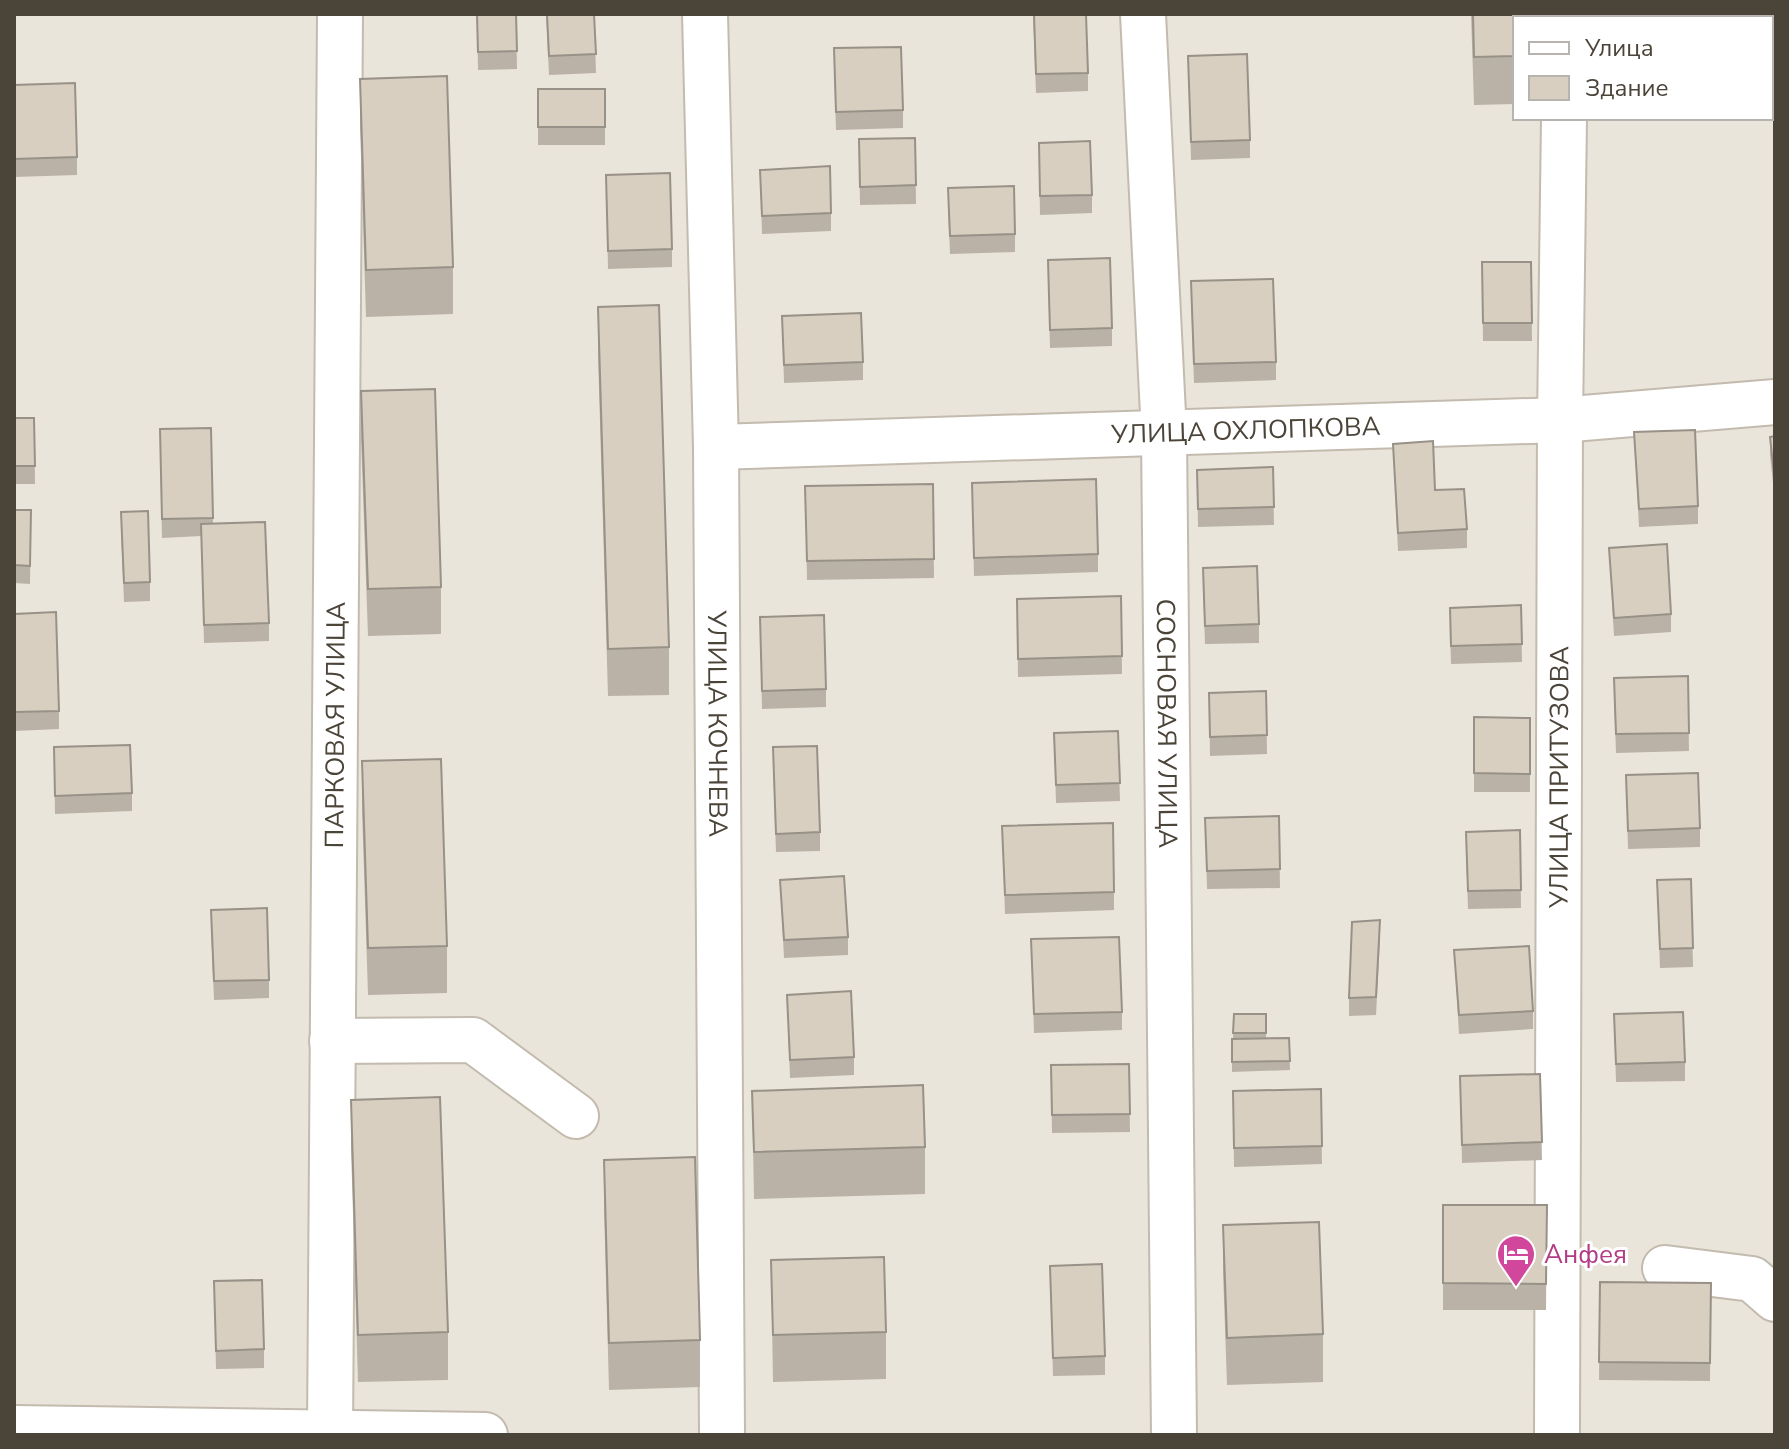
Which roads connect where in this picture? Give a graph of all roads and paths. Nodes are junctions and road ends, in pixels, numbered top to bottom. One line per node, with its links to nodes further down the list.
1 (340, 14): 9 (street, ПАРКОВАЯ УЛИЦА)
2 (705, 14): 8 (street, УЛИЦА КОЧНЕВА)
3 (1143, 14): 7 (street, СОСНОВАЯ УЛИЦА)
4 (1564, 120): 6 (street, УЛИЦА ПРИТУЗОВА)
5 (1775, 402): 6 (street, УЛИЦА ОХЛОПКОВА)
6 (1560, 420): 7 (street, УЛИЦА ОХЛОПКОВА); 18 (street, УЛИЦА ПРИТУЗОВА)
7 (1164, 434): 8 (street, УЛИЦА ОХЛОПКОВА); 17 (street, СОСНОВАЯ УЛИЦА)
8 (716, 447): 16 (street, УЛИЦА КОЧНЕВА)
9 (332, 1041): 10 (street); 14 (street, ПАРКОВАЯ УЛИЦА)
10 (576, 1116)
11 (1665, 1268): 12 (street)
12 (1775, 1299)
13 (14, 1428): 14 (street)
14 (330, 1433): 15 (street)
15 (485, 1435)
16 (722, 1435)
17 (1174, 1435)
18 (1557, 1435)

